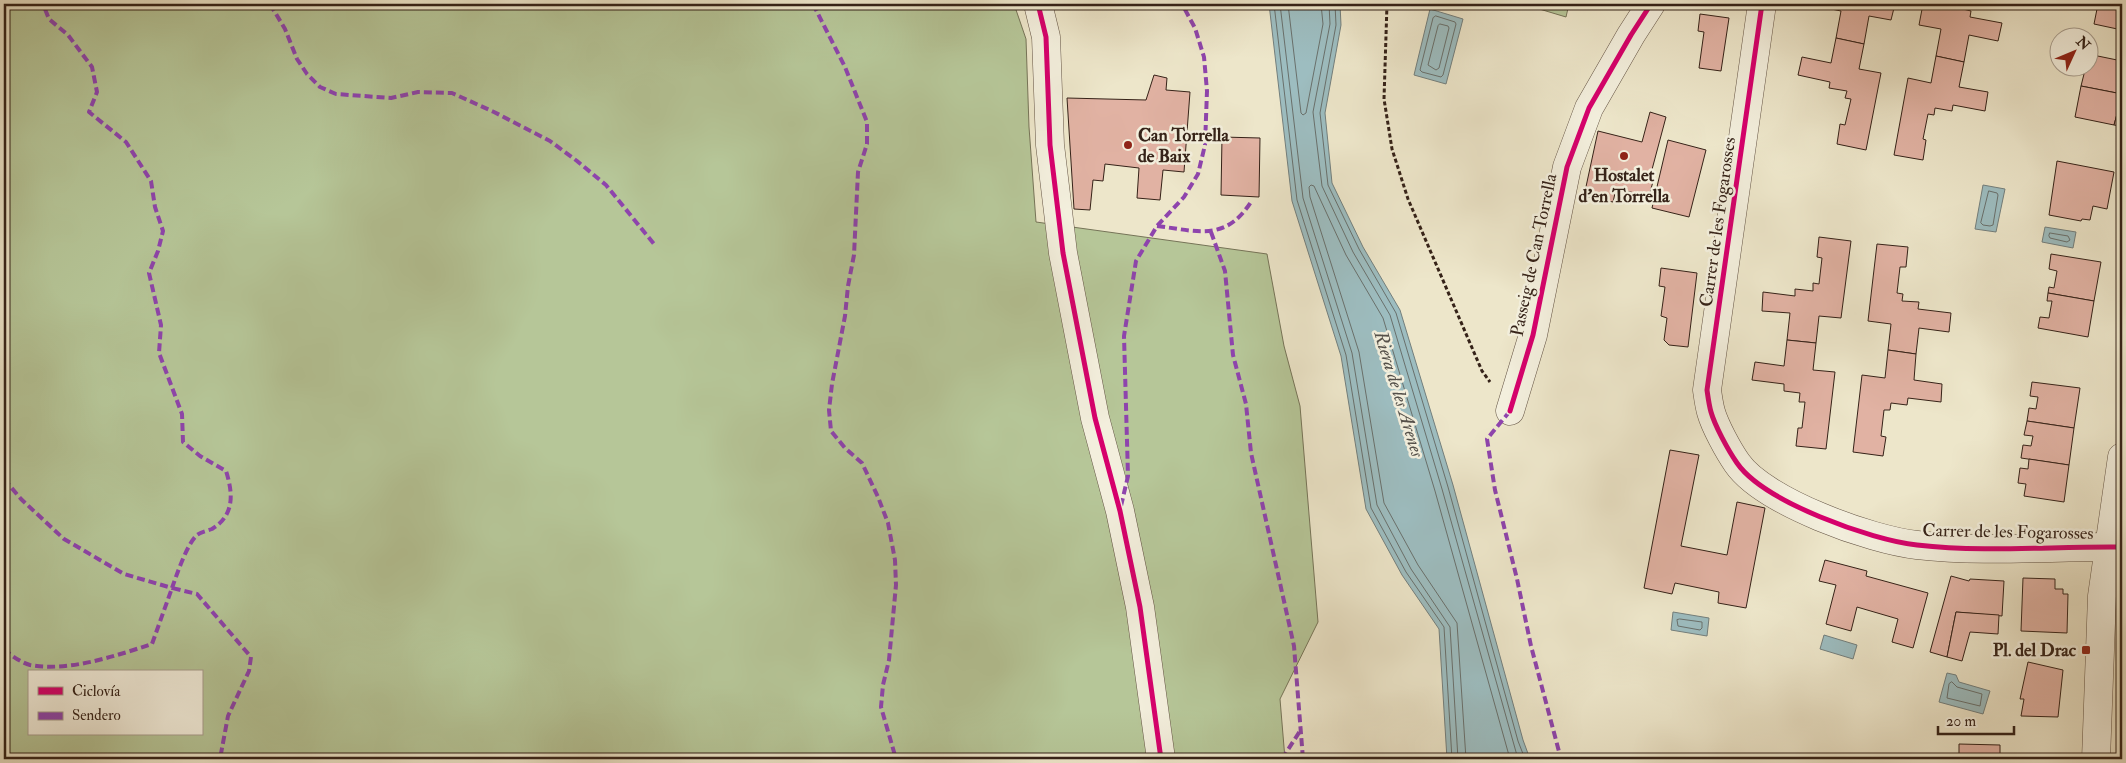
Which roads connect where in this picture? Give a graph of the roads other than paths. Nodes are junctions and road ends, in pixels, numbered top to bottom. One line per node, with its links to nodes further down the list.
1 (1038, 4): 7 (street)
2 (1651, 4): 4 (street, Passeig de Can Torrella)
3 (1762, 4): 6 (street, Carrer de les Fogarosses)
4 (1510, 411)
5 (2122, 457): 6 (street)
6 (2116, 547): 8 (street)
7 (1161, 759)
8 (2096, 759)

